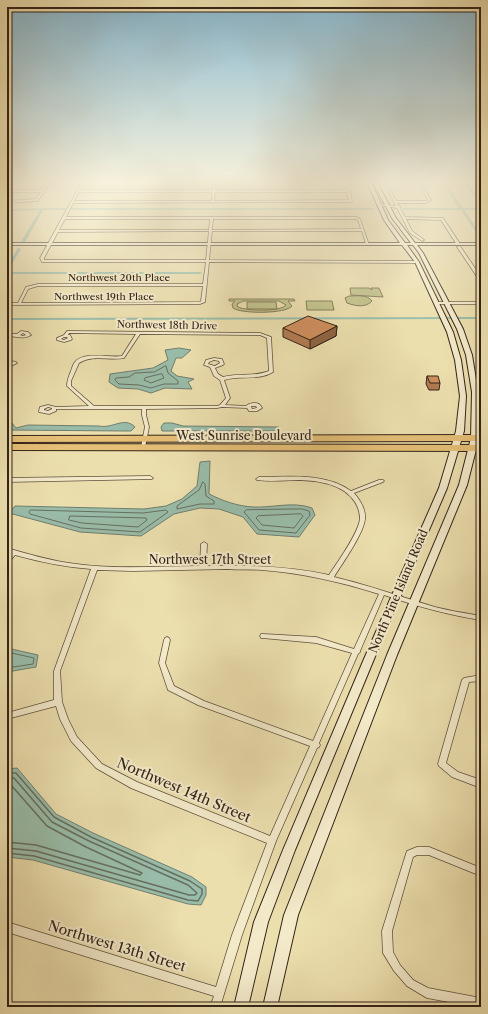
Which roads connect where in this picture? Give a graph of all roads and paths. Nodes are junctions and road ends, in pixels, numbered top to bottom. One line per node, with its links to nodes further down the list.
1 (393, 229): 11 (main road, North Pine Island Road)
2 (401, 229): 12 (main road, North Pine Island Road)
3 (410, 229): 8 (street)
4 (448, 229): 13 (street)
5 (211, 230): 6 (street); 7 (street); 10 (street)
6 (363, 230): 9 (street)
7 (57, 231): 16 (street)
8 (422, 240)
9 (368, 244): 10 (main road); 11 (main road)
10 (210, 245): 11 (main road); 16 (main road); 17 (street)
11 (405, 245): 12 (main road); 18 (main road, North Pine Island Road)
12 (415, 245): 13 (main road); 22 (main road, North Pine Island Road)
13 (458, 245): 14 (main road); 19 (street)
14 (481, 245)
15 (7, 246): 16 (main road)
16 (49, 246): 17 (street)
17 (208, 262): 18 (street); 20 (street)
18 (417, 262): 21 (main road, North Pine Island Road)
19 (481, 280)
20 (205, 285): 25 (street, Northwest 20th Place); 25 (street, Northwest 19th Place)
21 (437, 303): 22 (street); 39 (main road, North Pine Island Road)
22 (447, 303): 23 (street); 40 (main road, North Pine Island Road)
23 (481, 303)
24 (7, 304): 25 (street, Northwest 19th Place)
25 (19, 304)
26 (139, 333): 27 (street, Northwest 18th Drive); 33 (street, Northwest 18th Drive); 36 (street)
27 (67, 334)
28 (7, 335): 29 (street)
29 (17, 335)
30 (7, 361): 31 (street)
31 (7, 367)
32 (212, 367): 33 (street)
33 (222, 379): 34 (street)
34 (222, 406): 37 (street); 38 (street)
35 (55, 408): 36 (street)
36 (93, 408): 37 (street)
37 (144, 408): 42 (street)
38 (248, 408)
39 (458, 438): 40 (highway, West Sunrise Boulevard); 42 (highway, West Sunrise Boulevard); 44 (main road, North Pine Island Road)
40 (478, 438): 45 (main road, North Pine Island Road)
41 (7, 439): 42 (highway, West Sunrise Boulevard)
42 (144, 442): 43 (highway, West Sunrise Boulevard); 44 (highway, West Sunrise Boulevard)
43 (7, 447)
44 (455, 448): 45 (highway, West Sunrise Boulevard); 59 (main road, North Pine Island Road)
45 (477, 448): 60 (main road, North Pine Island Road)
46 (150, 478): 48 (street)
47 (259, 479): 50 (street)
48 (7, 480)
49 (381, 481): 50 (street)
50 (350, 493): 57 (street)
51 (204, 544): 56 (street)
52 (7, 550): 53 (street, Northwest 17th Street)
53 (14, 552): 54 (street); 55 (street, Northwest 17th Street)
54 (7, 561)
55 (95, 568): 56 (street, Northwest 17th Street); 66 (street, Northwest 14th Street)
56 (203, 568): 57 (street, Northwest 17th Street)
57 (330, 578): 58 (street, Northwest 17th Street)
58 (382, 593): 59 (street, Northwest 17th Street); 64 (street)
59 (396, 597): 60 (street, Northwest 17th Street); 76 (main road, North Pine Island Road)
60 (414, 602): 61 (street, Northwest 17th Street); 77 (main road, North Pine Island Road)
61 (481, 618)
62 (263, 636): 64 (street)
63 (167, 640): 68 (street)
64 (357, 652): 68 (street)
65 (481, 678): 69 (street)
66 (58, 702): 67 (street); 70 (street, Northwest 14th Street)
67 (7, 716)
68 (316, 745): 70 (street)
69 (481, 784)
70 (272, 841): 73 (street)
71 (481, 872): 74 (street)
72 (7, 927): 73 (street, Northwest 13th Street)
73 (218, 992): 75 (street)
74 (481, 1003)
75 (215, 1007)
76 (241, 1007)
77 (270, 1007)

